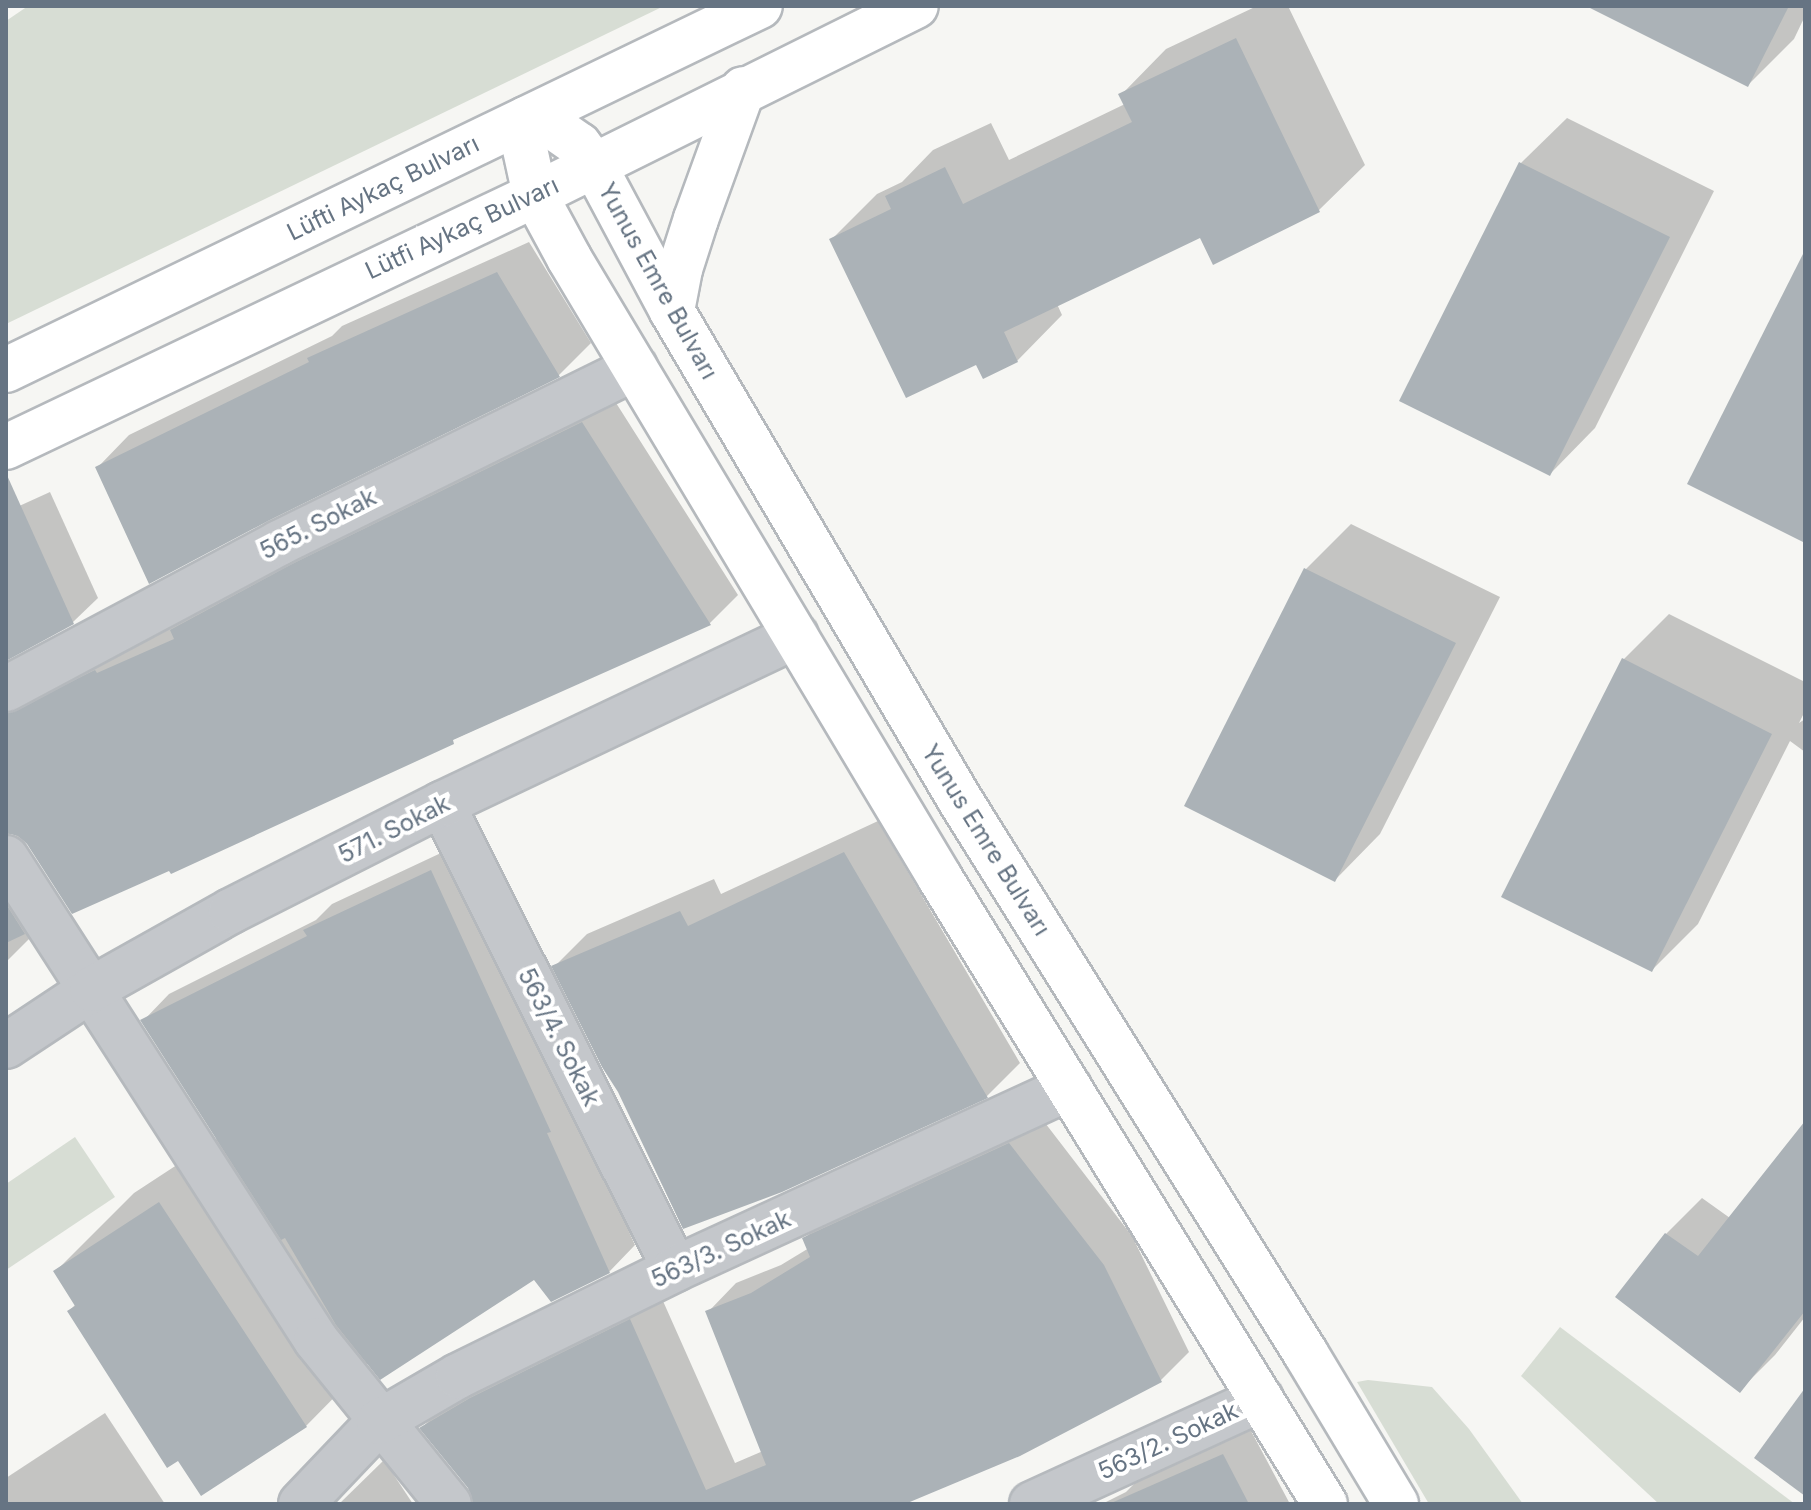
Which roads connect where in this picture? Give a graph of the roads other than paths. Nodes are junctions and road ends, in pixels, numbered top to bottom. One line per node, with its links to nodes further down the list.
1 (760, 6): 4 (main road, Lüfti Aykaç Bulvarı)
2 (916, 6): 3 (main road, Lütfi Aykaç Bulvarı)
3 (743, 89): 5 (main road, Lütfi Aykaç Bulvarı); 7 (main road)
4 (526, 119): 5 (main road, Yunus Emre Bulvarı); 6 (main road); 9 (main road, Lüfti Aykaç Bulvarı)
5 (594, 165): 6 (main road, Lütfi Aykaç Bulvarı); 7 (main road, Yunus Emre Bulvarı)
6 (535, 195): 8 (main road); 10 (main road, Lütfi Aykaç Bulvarı)
7 (672, 311): 11 (main road, Yunus Emre Bulvarı)
8 (635, 368): 12 (main road); 13 (street, 565. Sokak)
9 (6, 370)
10 (6, 447)
11 (846, 606): 12 (main road); 14 (main road, Yunus Emre Bulvarı)
12 (796, 636): 15 (street, 571. Sokak); 16 (main road)
13 (6, 689)
14 (960, 800): 16 (main road); 28 (main road, Yunus Emre Bulvarı)
15 (442, 804): 18 (street, 571. Sokak); 21 (street, 563/4. Sokak)
16 (912, 830): 20 (main road)
17 (6, 858): 18 (street)
18 (92, 989): 19 (street, 571. Sokak); 23 (street)
19 (6, 1046)
20 (1069, 1088): 21 (street, 563/3. Sokak); 22 (main road)
21 (675, 1269): 23 (street, 563/3. Sokak)
22 (1261, 1399): 26 (street, 563/2. Sokak); 27 (main road)
23 (379, 1422): 24 (street, 563/3. Sokak); 25 (street)
24 (301, 1504)
25 (449, 1504)
26 (1032, 1504)
27 (1325, 1504)
28 (1396, 1504)

